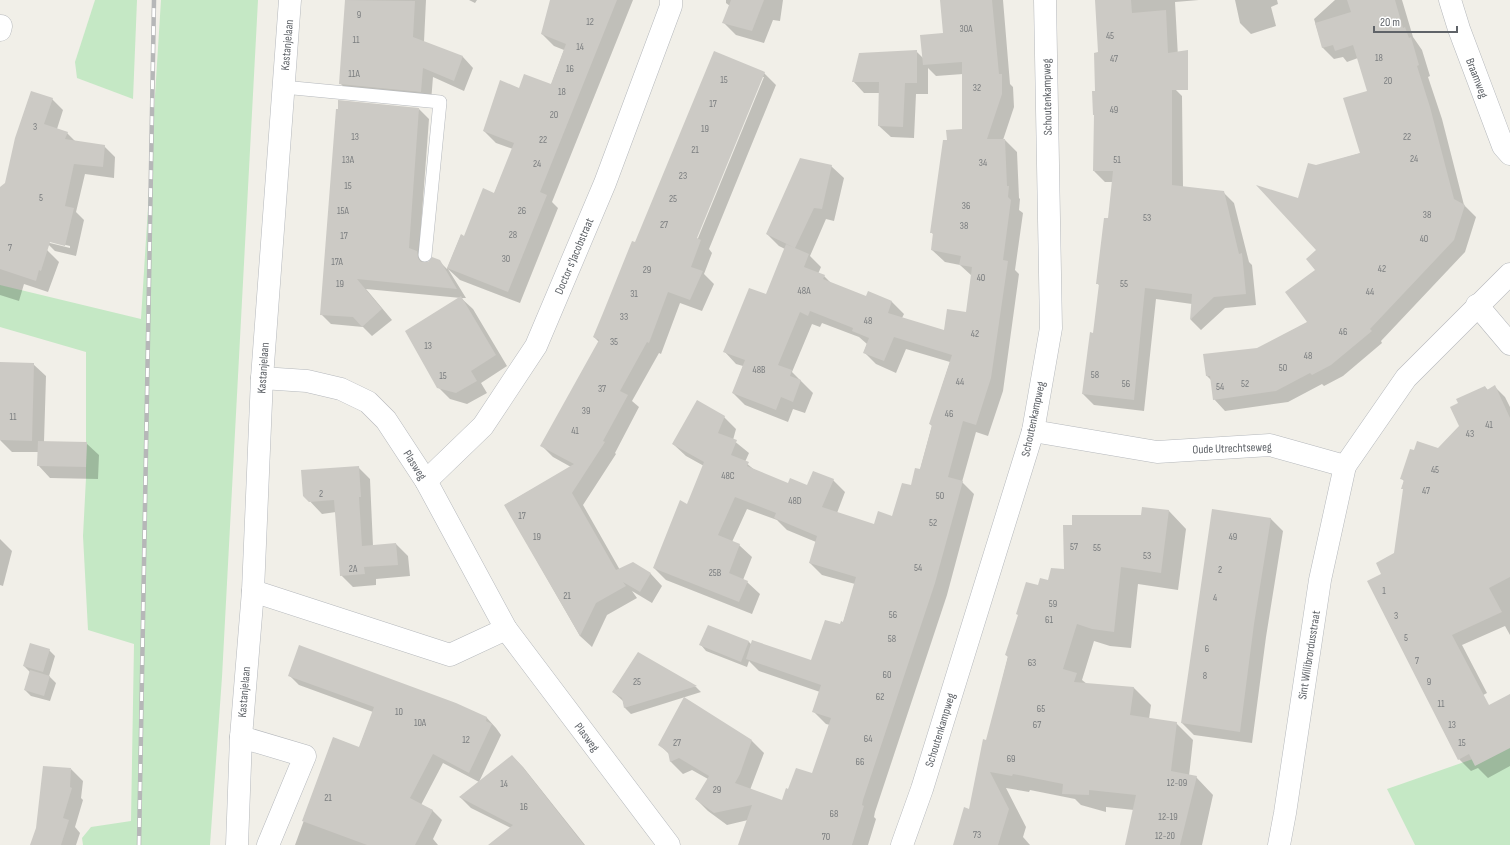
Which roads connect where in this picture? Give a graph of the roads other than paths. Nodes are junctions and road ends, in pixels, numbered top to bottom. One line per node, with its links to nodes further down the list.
1 (290, 0): 5 (street, Kastanjelaan)
2 (671, 0): 14 (street, Doctor s'Jacobstraat)
3 (1045, 0): 12 (street, Schoutenkampweg)
4 (1450, 0): 6 (street, Braamweg)
5 (283, 87): 7 (lane); 11 (street, Kastanjelaan)
6 (1510, 154)
7 (426, 255)
8 (1510, 274): 9 (street)
9 (1477, 305): 10 (street); 13 (street)
10 (1510, 344)
11 (262, 378): 14 (street, Plasweg); 15 (street, Kastanjelaan)
12 (1033, 431): 13 (street, Oude Utrechtseweg); 21 (street, Schoutenkampweg)
13 (1345, 466): 22 (street, Sint Willibrordusstraat)
14 (426, 482): 16 (street, Plasweg)
15 (253, 591): 16 (street); 17 (street, Kastanjelaan)
16 (506, 629): 20 (street, Plasweg)
17 (240, 737): 18 (street, Kastanjelaan); 19 (street)
18 (237, 845)
19 (268, 845)
20 (669, 845)
21 (902, 845)
22 (1279, 845)

